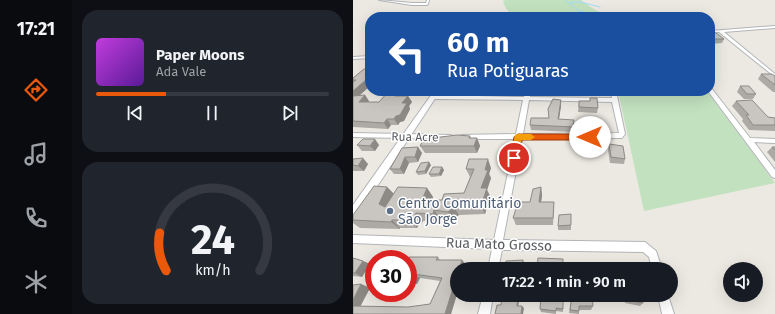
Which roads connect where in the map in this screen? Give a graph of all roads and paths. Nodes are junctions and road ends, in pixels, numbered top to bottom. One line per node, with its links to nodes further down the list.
1 (380, 0): 3 (street)
2 (428, 0): 3 (street)
3 (404, 2)
4 (775, 27): 5 (street)
5 (720, 31): 6 (street); 9 (street)
6 (715, 32)
7 (365, 57): 8 (street)
8 (353, 58)
9 (775, 76)
10 (434, 96): 17 (street)
11 (528, 96): 18 (street)
12 (545, 96): 15 (street)
13 (614, 96): 15 (street)
14 (715, 96): 19 (street)
15 (614, 100): 18 (street, Rua Acre)
16 (353, 135): 17 (street, Rua Acre)
17 (405, 137): 18 (street, Rua Acre); 22 (street)
18 (518, 137): 24 (street)
19 (749, 140): 20 (street); 21 (street)
20 (775, 141)
21 (775, 175)
22 (353, 214)
23 (353, 239): 24 (street, Rua Mato Grosso)
24 (498, 245): 25 (street); 26 (street, Rua Mato Grosso)
25 (494, 262)
26 (655, 262)
27 (487, 302): 29 (street)
28 (665, 302): 30 (street)
29 (485, 314)
30 (668, 314)

